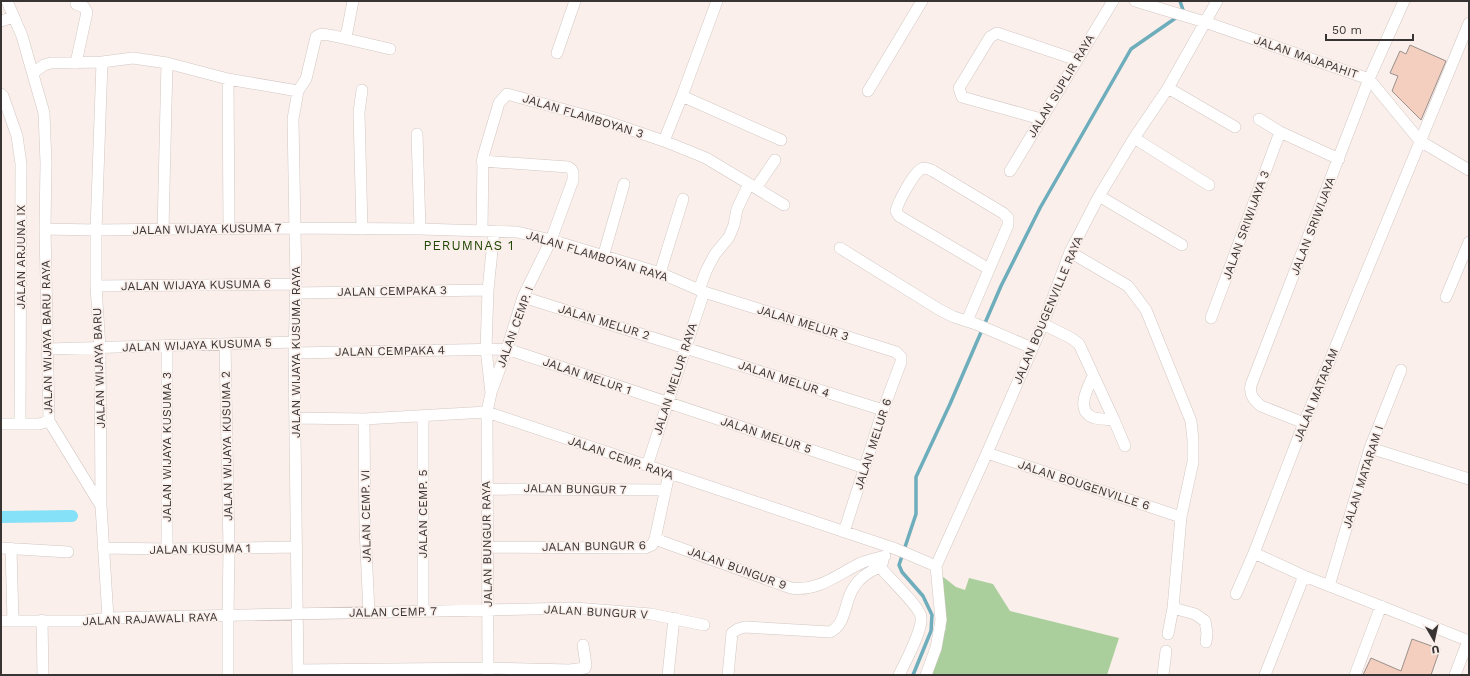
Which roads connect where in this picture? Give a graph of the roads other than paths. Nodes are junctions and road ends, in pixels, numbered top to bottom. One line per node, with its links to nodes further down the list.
1 (353, 1): 14 (street)
2 (575, 1): 16 (street)
3 (717, 1): 29 (street)
4 (922, 1): 27 (street)
5 (1113, 1): 17 (street, JALAN SUPLIR RAYA)
6 (1135, 1): 12 (street, JALAN MAJAPAHIT)
7 (1217, 1): 12 (street, JALAN BOUGENVILLE RAYA)
8 (1404, 1): 23 (street, JALAN SRIWIJAYA)
9 (76, 4): 19 (street)
10 (11, 6): 11 (street); 21 (street, JALAN WIJAYA BARU RAYA)
11 (1, 21)
12 (1205, 22): 23 (street, JALAN MAJAPAHIT); 24 (street, JALAN BOUGENVILLE RAYA)
13 (1469, 23): 38 (street, JALAN MATARAM)
14 (342, 38): 15 (street); 26 (street, JALAN WIJAYA KUSUMA RAYA)
15 (390, 49)
16 (557, 52)
17 (1077, 60): 30 (street, JALAN SUPLIR RAYA); 30 (street)
18 (102, 62): 19 (street); 20 (street); 55 (street, JALAN WIJAYA BARU)
19 (76, 63): 21 (street)
20 (168, 63): 22 (street); 56 (street)
21 (32, 70): 52 (street, JALAN WIJAYA BARU RAYA)
22 (228, 78): 26 (street); 53 (street)
23 (1369, 79): 38 (street, JALAN MAJAPAHIT); 39 (street, JALAN SRIWIJAYA)
24 (1168, 88): 32 (street); 35 (street, JALAN BOUGENVILLE RAYA)
25 (362, 90): 54 (street)
26 (298, 91): 50 (street, JALAN WIJAYA KUSUMA RAYA)
27 (868, 91)
28 (1, 94): 99 (street, JALAN ARJUNA IX)
29 (682, 96): 36 (street); 37 (street)
30 (1041, 119): 43 (street, JALAN SUPLIR RAYA)
31 (1259, 119): 33 (street)
32 (1235, 127)
33 (1280, 132): 39 (street); 73 (street, JALAN SRIWIJAYA 3)
34 (417, 134): 51 (street)
35 (1134, 138): 45 (street); 47 (street, JALAN BOUGENVILLE RAYA)
36 (781, 140)
37 (664, 141): 41 (street, JALAN FLAMBOYAN 3); 46 (street, JALAN FLAMBOYAN 3)
38 (1420, 141): 42 (street, JALAN MAJAPAHIT); 97 (street, JALAN MATARAM)
39 (1339, 159): 97 (street, JALAN SRIWIJAYA)
40 (776, 160): 46 (street, JALAN MELUR RAYA)
41 (482, 161): 57 (street, JALAN FLAMBOYAN 3); 59 (street, JALAN CEMP. I)
42 (1469, 170)
43 (1010, 171)
44 (624, 184): 64 (street)
45 (1209, 185)
46 (752, 186): 49 (street, JALAN FLAMBOYAN 3); 70 (street, JALAN MELUR RAYA)
47 (1099, 196): 61 (street); 63 (street, JALAN BOUGENVILLE RAYA)
48 (683, 198): 66 (street)
49 (784, 205)
50 (295, 228): 53 (street, JALAN WIJAYA KUSUMA 7); 54 (street, JALAN FLAMBOYAN RAYA); 68 (street, JALAN WIJAYA KUSUMA RAYA)
51 (420, 228): 54 (street, JALAN FLAMBOYAN RAYA); 57 (street, JALAN FLAMBOYAN RAYA)
52 (45, 229): 55 (street, JALAN WIJAYA KUSUMA 7); 82 (street, JALAN WIJAYA BARU RAYA)
53 (229, 229): 56 (street, JALAN WIJAYA KUSUMA 7)
54 (362, 229)
55 (96, 230): 56 (street, JALAN WIJAYA KUSUMA 7); 67 (street, JALAN WIJAYA BARU)
56 (163, 230)
57 (482, 231): 58 (street, JALAN FLAMBOYAN RAYA)
58 (494, 231): 59 (street, JALAN FLAMBOYAN RAYA); 69 (street, JALAN CEMP. I)
59 (551, 240): 64 (street, JALAN FLAMBOYAN RAYA); 71 (street, JALAN CEMP. I)
60 (1469, 242): 72 (street)
61 (1182, 245)
62 (840, 248): 74 (street)
63 (1070, 252): 75 (street, JALAN BOUGENVILLE RAYA); 110 (street)
64 (603, 256): 66 (street, JALAN FLAMBOYAN RAYA)
65 (989, 269): 65 (street); 74 (street)
66 (660, 273): 70 (street, JALAN FLAMBOYAN RAYA)
67 (96, 286): 68 (street, JALAN WIJAYA KUSUMA 6); 80 (street, JALAN WIJAYA BARU)
68 (296, 288): 69 (street, JALAN CEMPAKA 3); 78 (street, JALAN WIJAYA KUSUMA RAYA)
69 (488, 290): 83 (street, JALAN CEMP. I)
70 (702, 291): 79 (street, JALAN MELUR RAYA); 85 (street, JALAN MELUR 3)
71 (523, 297): 79 (street, JALAN MELUR 2); 84 (street, JALAN CEMP. I)
72 (1446, 297)
73 (1211, 318)
74 (972, 323): 81 (street)
75 (1043, 324): 81 (street, JALAN BOUGENVILLE RAYA); 87 (street)
76 (225, 344): 77 (street, JALAN WIJAYA KUSUMA 5); 78 (street, JALAN WIJAYA KUSUMA 5); 117 (street, JALAN WIJAYA KUSUMA 2)
77 (167, 345): 80 (street, JALAN WIJAYA KUSUMA 5); 118 (street, JALAN WIJAYA KUSUMA 3)
78 (295, 347): 83 (street, JALAN CEMPAKA 4); 93 (street, JALAN WIJAYA KUSUMA RAYA)
79 (685, 347): 89 (street, JALAN MELUR RAYA); 90 (street, JALAN MELUR 4)
80 (100, 348): 82 (street, JALAN WIJAYA KUSUMA 5); 109 (street, JALAN WIJAYA BARU)
81 (1032, 348): 102 (street, JALAN BOUGENVILLE RAYA)
82 (48, 349): 96 (street, JALAN WIJAYA BARU RAYA)
83 (486, 349): 84 (street, JALAN CEMPAKA 4); 88 (street, JALAN CEMP. I)
84 (507, 349): 88 (street, JALAN CEMP. I); 89 (street, JALAN MELUR 1)
85 (901, 357): 90 (street, JALAN MELUR 6)
86 (1401, 370): 101 (street, JALAN MATARAM I)
87 (1093, 376): 95 (street); 95 (street)
88 (491, 393): 91 (street, JALAN CEMP. I)
89 (668, 403): 103 (street, JALAN MELUR RAYA); 104 (street, JALAN MELUR 5)
90 (883, 410): 104 (street, JALAN MELUR 6)
91 (487, 412): 92 (street, JALAN CEMP. RAYA); 103 (street, JALAN CEMP. RAYA); 107 (street, JALAN BUNGUR RAYA)
92 (423, 417): 94 (street, JALAN CEMP. RAYA); 130 (street, JALAN CEMP. 5)
93 (296, 418): 94 (street, JALAN CEMP. RAYA); 113 (street, JALAN WIJAYA KUSUMA RAYA)
94 (364, 419): 131 (street, JALAN CEMP. VI)
95 (1114, 420): 100 (street)
96 (44, 423): 99 (street); 109 (street, JALAN WIJAYA BARU RAYA)
97 (1304, 423): 121 (street, JALAN MATARAM)
98 (1, 424): 99 (street)
99 (23, 424)
100 (1125, 446)
101 (1370, 448): 106 (street); 125 (street, JALAN MATARAM I)
102 (988, 453): 110 (street, JALAN BOUGENVILLE 6); 122 (street, JALAN BOUGENVILLE RAYA)
103 (647, 466): 105 (street, JALAN CEMP. RAYA)
104 (865, 468): 111 (street, JALAN MELUR 6)
105 (669, 474): 108 (street, JALAN BUNGUR 6); 111 (street, JALAN CEMP. RAYA)
106 (1469, 479)
107 (486, 489): 108 (street, JALAN BUNGUR 7); 114 (street, JALAN BUNGUR RAYA)
108 (665, 490): 112 (street, JALAN BUNGUR 6)
109 (101, 506): 116 (street, JALAN WIJAYA BARU RAYA)
110 (1181, 517): 128 (street)
111 (844, 532): 119 (street, JALAN CEMP. RAYA)
112 (655, 539): 114 (street, JALAN BUNGUR 6); 119 (street, JALAN BUNGUR 9)
113 (297, 547): 117 (street, JALAN KUSUMA 1); 132 (street, JALAN WIJAYA KUSUMA RAYA)
114 (487, 547): 129 (street, JALAN BUNGUR RAYA)
115 (6, 548): 120 (street); 138 (street)
116 (103, 548): 118 (street, JALAN KUSUMA 1); 134 (street, JALAN WIJAYA BARU RAYA)
117 (229, 548): 118 (street, JALAN KUSUMA 1); 133 (street, JALAN WIJAYA KUSUMA 2)
118 (167, 549)
119 (890, 551): 122 (street, JALAN CEMP. RAYA); 123 (street)
120 (68, 552)
121 (1254, 553): 124 (street); 126 (street, JALAN MATARAM)
122 (936, 566): 153 (street)
123 (880, 567): 151 (street); 152 (street)
124 (1304, 576): 125 (street); 155 (street)
125 (1329, 586): 127 (street)
126 (1236, 594)
127 (1381, 606): 141 (street); 156 (street)
128 (1173, 608): 140 (street); 142 (street)
129 (488, 610): 130 (street, JALAN CEMP. 7); 135 (street, JALAN BUNGUR V); 147 (street, JALAN BUNGUR RAYA)
130 (424, 612): 131 (street, JALAN CEMP. 7)
131 (369, 613): 132 (street, JALAN CEMP. 7)
132 (298, 614): 133 (street, JALAN RAJAWALI RAYA); 145 (street, JALAN WIJAYA KUSUMA RAYA)
133 (228, 616): 134 (street, JALAN RAJAWALI RAYA); 149 (street, JALAN WIJAYA KUSUMA 2)
134 (108, 618): 136 (street, JALAN RAJAWALI RAYA)
135 (674, 618): 139 (street, JALAN BUNGUR V); 150 (street)
136 (42, 620): 138 (street, JALAN RAJAWALI RAYA); 148 (street)
137 (1, 621): 138 (street, JALAN RAJAWALI RAYA)
138 (13, 621)
139 (704, 626)
140 (1168, 634)
141 (1468, 641): 157 (street)
142 (1206, 642)
143 (583, 645): 147 (street)
144 (1166, 651): 154 (street)
145 (298, 672): 146 (street)
146 (426, 672): 147 (street)
147 (488, 672)
148 (43, 675)
149 (228, 675)
150 (668, 675)
151 (728, 675)
152 (900, 675)
153 (926, 675)
154 (1163, 675)
155 (1265, 675)
156 (1355, 675)
157 (1455, 675)

